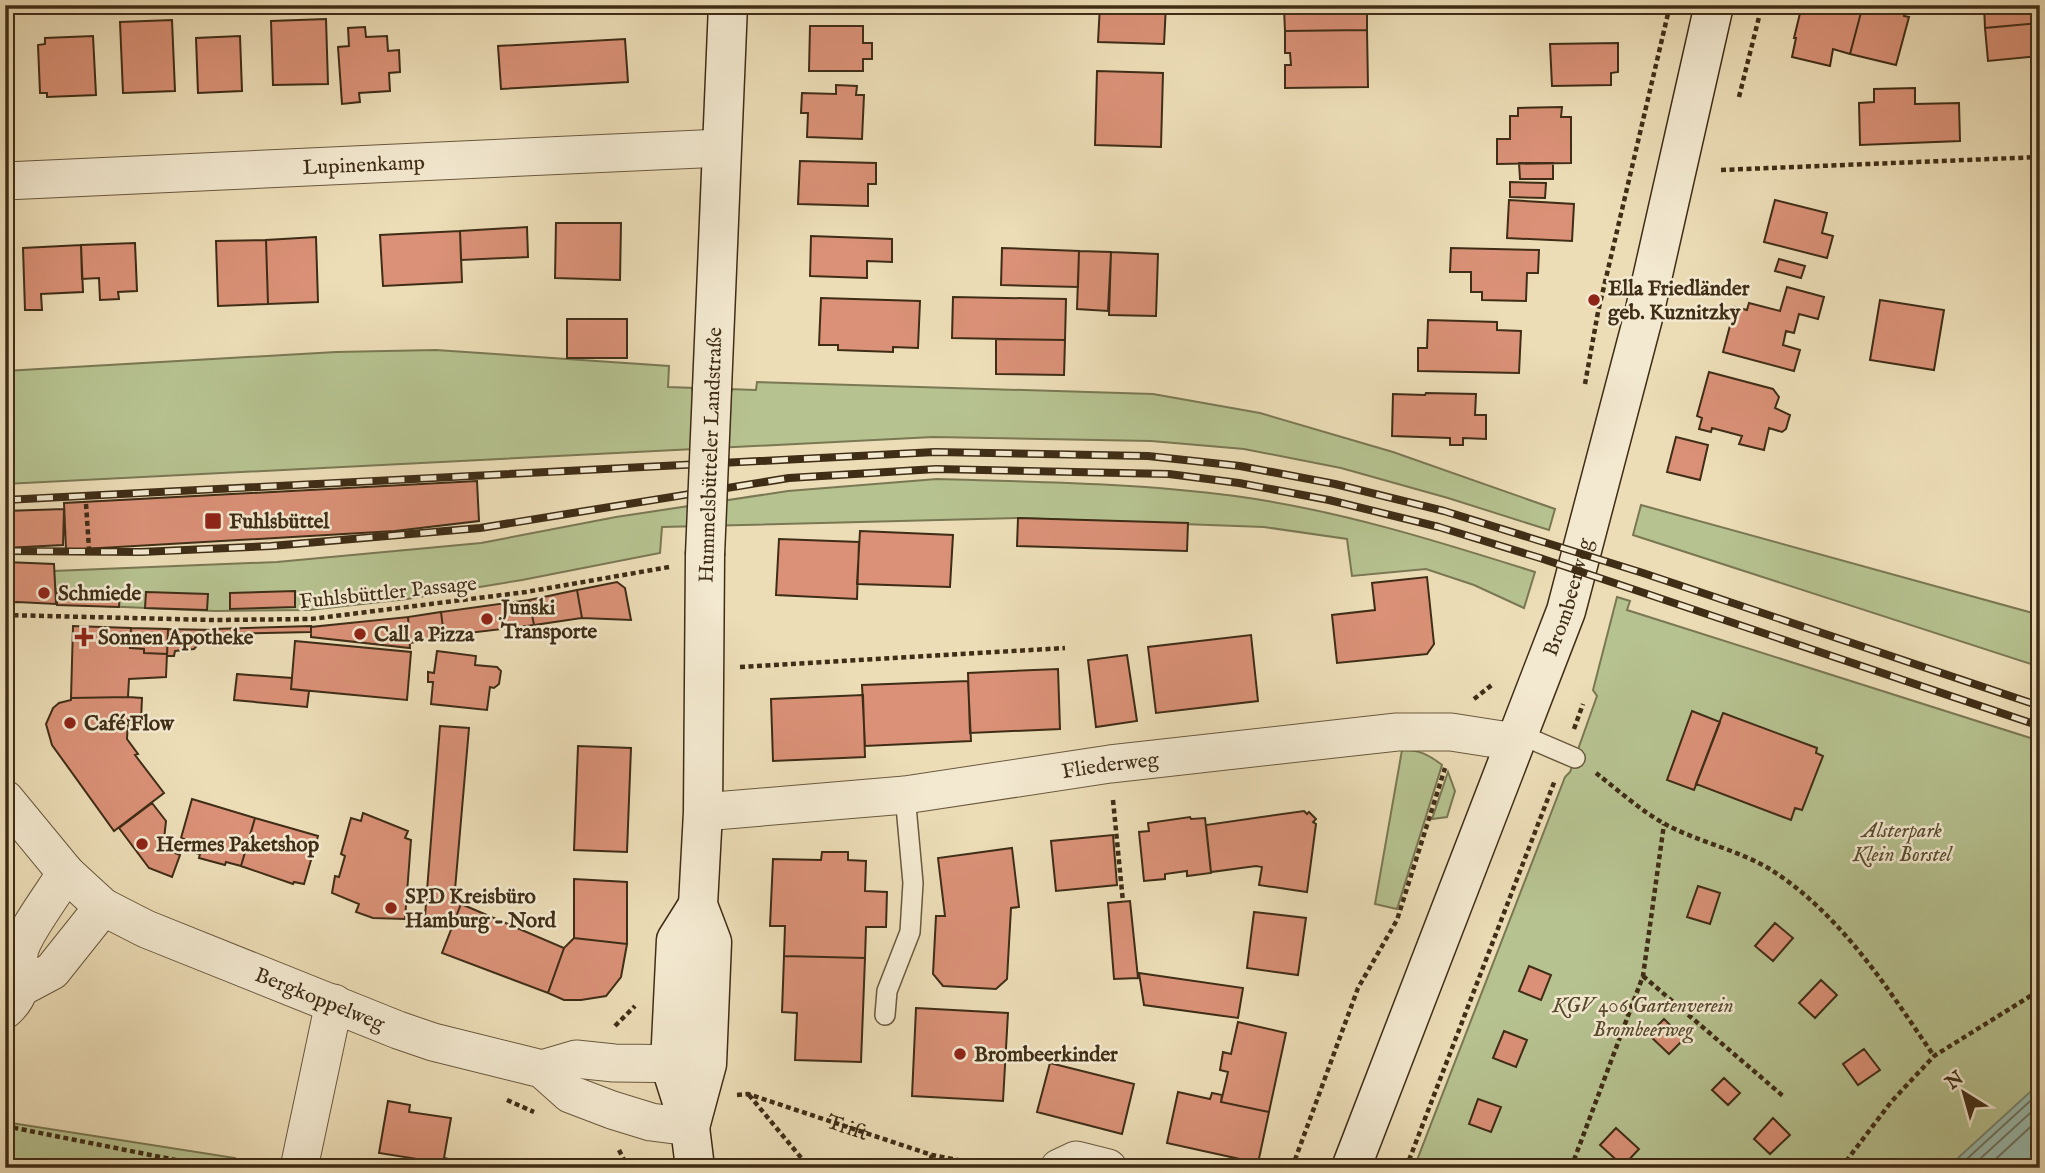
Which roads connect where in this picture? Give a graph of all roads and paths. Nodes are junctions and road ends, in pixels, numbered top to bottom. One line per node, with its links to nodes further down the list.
1 (728, 5): 6 (main road, Hummelsbütteler Landstraße)
2 (1670, 5): 10 (path)
3 (1714, 5): 20 (main road, Brombeerweg)
4 (1762, 5): 5 (path)
5 (1739, 97)
6 (722, 148): 9 (street, Lupinenkamp); 13 (main road, Hummelsbütteler Landstraße, bridge)
7 (2040, 157): 8 (path)
8 (1721, 170)
9 (5, 181)
10 (1584, 385)
11 (86, 505): 12 (path)
12 (89, 549)
13 (705, 561): 14 (path, Fuhlsbüttler Passage); 16 (main road, Hummelsbütteler Landstraße)
14 (5, 615)
15 (1065, 648): 16 (path)
16 (704, 669): 26 (main road, Hummelsbütteler Landstraße)
17 (5, 677): 18 (path)
18 (5, 689)
19 (1583, 704): 21 (path)
20 (1517, 738): 21 (lane); 22 (street, Fliederweg); 60 (main road, Brombeerweg)
21 (1570, 755): 27 (path); 61 (path)
22 (1110, 764): 24 (street, Fliederweg); 29 (path)
23 (1445, 768): 59 (path)
24 (905, 795): 26 (street, Fliederweg); 37 (lane)
25 (5, 799): 28 (street, Bergkoppelweg)
26 (703, 812): 30 (main road, Hummelsbütteler Landstraße)
27 (1664, 824): 32 (path); 39 (path)
28 (65, 873): 31 (street, Bergkoppelweg); 35 (street)
29 (1123, 902)
30 (698, 905): 40 (main road, Hummelsbütteler Landstraße); 41 (main road, Hummelsbütteler Landstraße)
31 (103, 907): 35 (street); 36 (street, Bergkoppelweg)
32 (1643, 976): 45 (path); 62 (path)
33 (2040, 990): 39 (path)
34 (639, 998): 38 (path)
35 (13, 999)
36 (334, 1003): 42 (street, Bergkoppelweg); 51 (street)
37 (885, 1015)
38 (615, 1033)
39 (1934, 1056): 63 (path)
40 (707, 1063): 41 (street); 47 (main road, Hummelsbütteler Landstraße)
41 (670, 1064): 42 (street); 47 (main road, Hummelsbütteler Landstraße)
42 (542, 1069): 47 (street, Bergkoppelweg)
43 (748, 1094): 44 (path, Trift); 48 (path, Trift); 49 (path)
44 (737, 1095)
45 (1783, 1096)
46 (5, 1126): 50 (path)
47 (690, 1127): 52 (main road, Hummelsbütteler Landstraße)
48 (932, 1155): 55 (path); 56 (path, Trift)
49 (803, 1160): 53 (path); 54 (path)
50 (216, 1168)
51 (299, 1168)
52 (695, 1168)
53 (796, 1168)
54 (828, 1168)
55 (928, 1168)
56 (999, 1168)
57 (1059, 1168): 58 (street)
58 (1108, 1168)
59 (1292, 1168)
60 (1351, 1168)
61 (1406, 1168)
62 (1571, 1168)
63 (1841, 1168)

